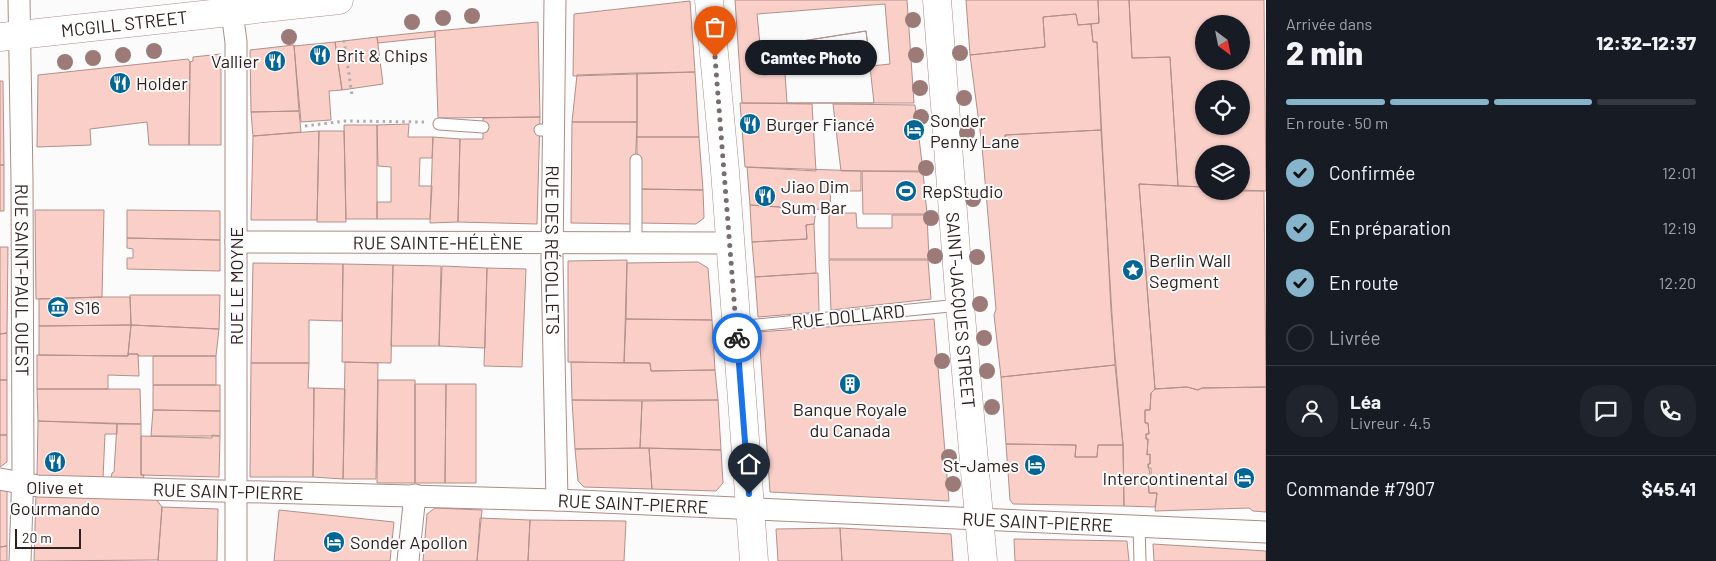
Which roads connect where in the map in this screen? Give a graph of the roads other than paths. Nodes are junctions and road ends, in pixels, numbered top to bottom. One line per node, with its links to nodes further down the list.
1 (19, 0): 7 (street, RUE SAINT-PAUL OUEST)
2 (339, 0): 6 (street, MCGILL STREET)
3 (555, 0): 13 (street, RUE DES RÉCOLLETS)
4 (709, 0): 14 (street)
5 (936, 0): 15 (street, SAINT-JACQUES STREET)
6 (232, 12): 7 (street, MCGILL STREET); 11 (street, RUE LE MOYNE)
7 (9, 36): 18 (street, RUE SAINT-PAUL OUEST)
8 (439, 124): 9 (lane)
9 (484, 127)
10 (636, 160): 12 (lane)
11 (236, 242): 13 (street, RUE SAINTE-HÉLÈNE); 19 (street, RUE LE MOYNE)
12 (636, 242): 13 (street, RUE SAINTE-HÉLÈNE); 14 (street, RUE SAINTE-HÉLÈNE)
13 (553, 243): 21 (street, RUE DES RÉCOLLETS)
14 (730, 243): 16 (street)
15 (960, 305): 16 (lane, RUE DOLLARD); 23 (street, SAINT-JACQUES STREET)
16 (736, 327): 22 (street)
17 (0, 479): 18 (street, RUE SAINT-PIERRE)
18 (22, 483): 19 (street, RUE SAINT-PIERRE); 26 (street, RUE SAINT-PAUL OUEST)
19 (236, 491): 20 (street, RUE SAINT-PIERRE); 27 (street, RUE LE MOYNE)
20 (415, 495): 21 (street, RUE SAINT-PIERRE); 28 (street)
21 (557, 500): 22 (street, RUE SAINT-PIERRE)
22 (750, 508): 23 (street, RUE SAINT-PIERRE); 29 (street)
23 (979, 518): 24 (street, RUE SAINT-PIERRE); 30 (street, SAINT-JACQUES STREET)
24 (1139, 526): 25 (street, RUE SAINT-PIERRE); 31 (lane)
25 (1266, 532)
26 (20, 561)
27 (236, 561)
28 (408, 561)
29 (754, 561)
30 (983, 561)
31 (1140, 561)

